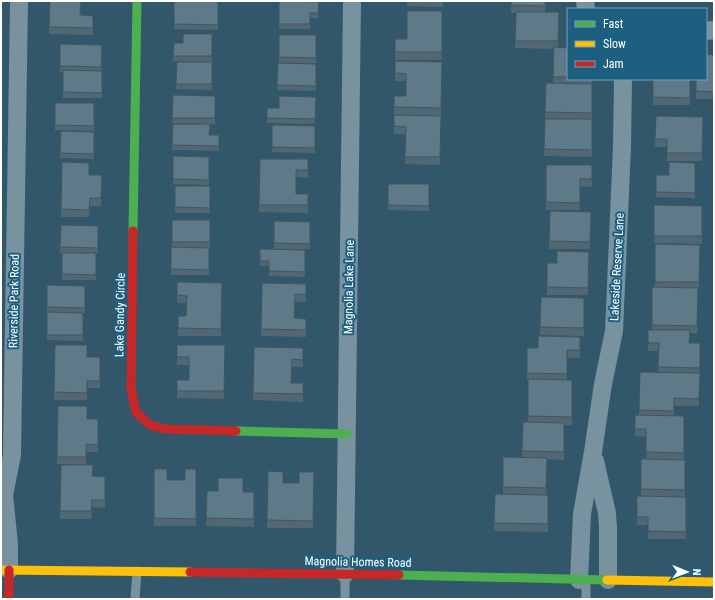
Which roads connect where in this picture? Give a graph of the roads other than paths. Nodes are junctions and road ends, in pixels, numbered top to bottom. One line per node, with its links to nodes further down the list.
1 (18, 1): 7 (street, Riverside Park Road)
2 (137, 1): 5 (street, Lake Gandy Circle)
3 (352, 1): 5 (street, Magnolia Lake Lane)
4 (623, 80): 6 (street, Lakeside Reserve Lane)
5 (347, 434): 12 (street, Magnolia Lake Lane)
6 (593, 452): 8 (street, Lakeside Reserve Lane); 9 (street, Lakeside Reserve Lane)
7 (2, 490): 10 (street, Riverside Park Road)
8 (581, 527): 9 (street); 13 (street, Lakeside Reserve Lane)
9 (608, 528): 14 (street, Lakeside Reserve Lane)
10 (5, 570): 11 (street, Magnolia Homes Road); 16 (street, Riverside Park Road)
11 (137, 572): 12 (street, Magnolia Homes Road); 17 (lane)
12 (345, 574): 13 (street, Magnolia Homes Road); 18 (lane)
13 (582, 580): 14 (street, Magnolia Homes Road); 19 (lane)
14 (608, 580): 15 (street, Magnolia Homes Road)
15 (714, 582)
16 (9, 599)
17 (135, 599)
18 (345, 599)
19 (586, 599)

